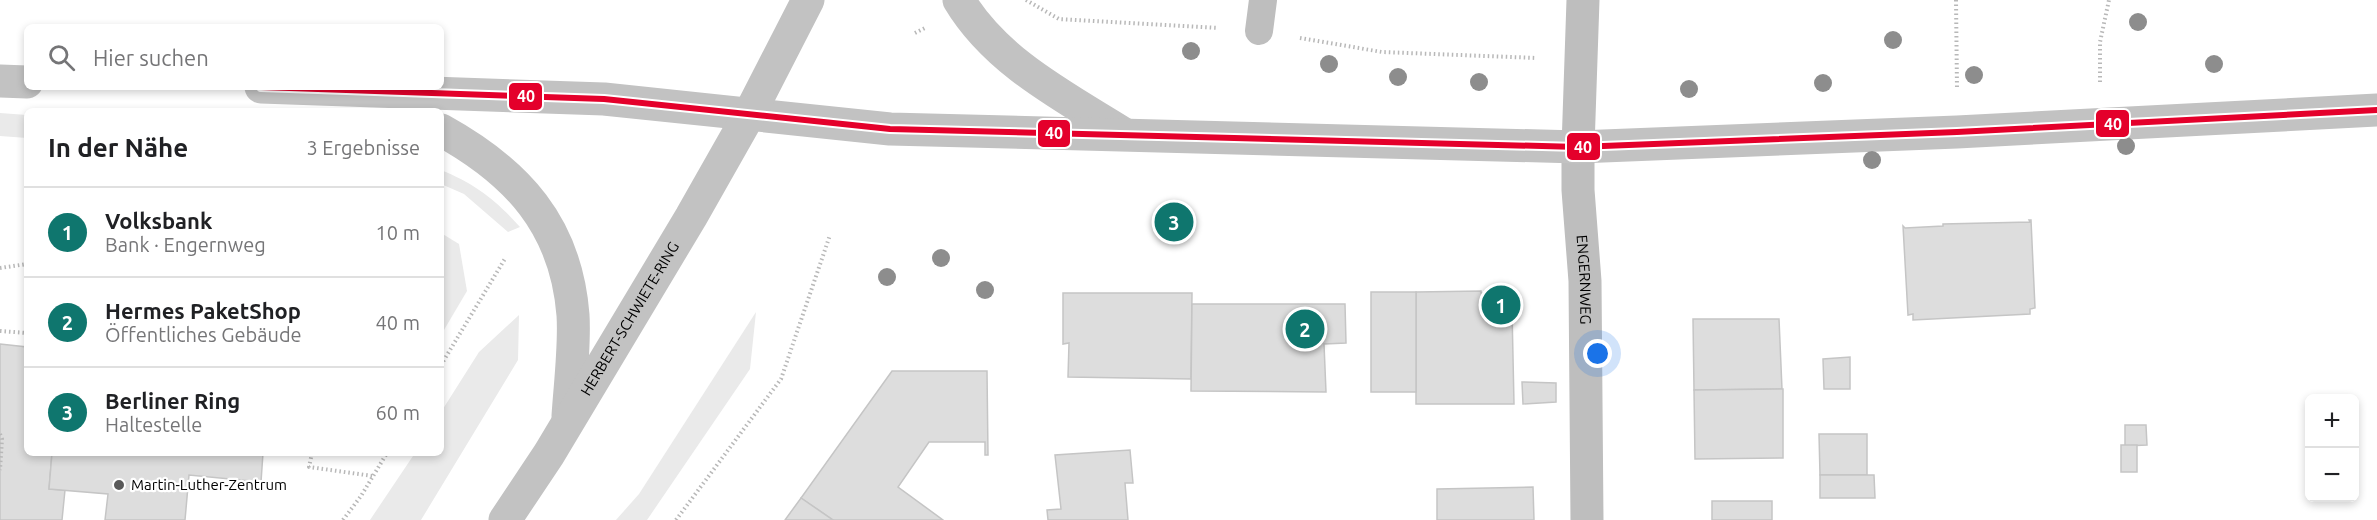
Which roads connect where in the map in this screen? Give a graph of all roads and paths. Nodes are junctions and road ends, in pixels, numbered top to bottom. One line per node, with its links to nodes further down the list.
1 (808, 0): 14 (main road, HERBERT-SCHWIETE-RING)
2 (959, 0): 18 (main road)
3 (1263, 0): 7 (lane)
4 (1582, 0): 19 (street, ENGERNWEG)
5 (1956, 0): 17 (path)
6 (2109, 0): 15 (path)
7 (1259, 31)
8 (0, 81): 9 (main road)
9 (24, 82)
10 (371, 90): 12 (main road)
11 (392, 90): 14 (main road)
12 (403, 108)
13 (2377, 110): 15 (main road)
14 (750, 113): 18 (main road); 27 (main road, HERBERT-SCHWIETE-RING)
15 (2100, 124): 17 (main road)
16 (444, 132): 27 (main road)
17 (1957, 132): 19 (main road)
18 (1126, 135): 19 (main road)
19 (1578, 147): 36 (street, ENGERNWEG)
20 (831, 235): 35 (path)
21 (506, 256): 26 (path)
22 (24, 264): 23 (path)
23 (0, 267)
24 (0, 331): 25 (path)
25 (24, 333)
26 (444, 360)
27 (568, 422): 34 (main road, HERBERT-SCHWIETE-RING)
28 (0, 434): 31 (path)
29 (311, 456): 32 (path)
30 (385, 456): 32 (path)
31 (0, 470)
32 (373, 476): 33 (path)
33 (343, 520)
34 (505, 520)
35 (676, 520)
36 (1587, 520)

